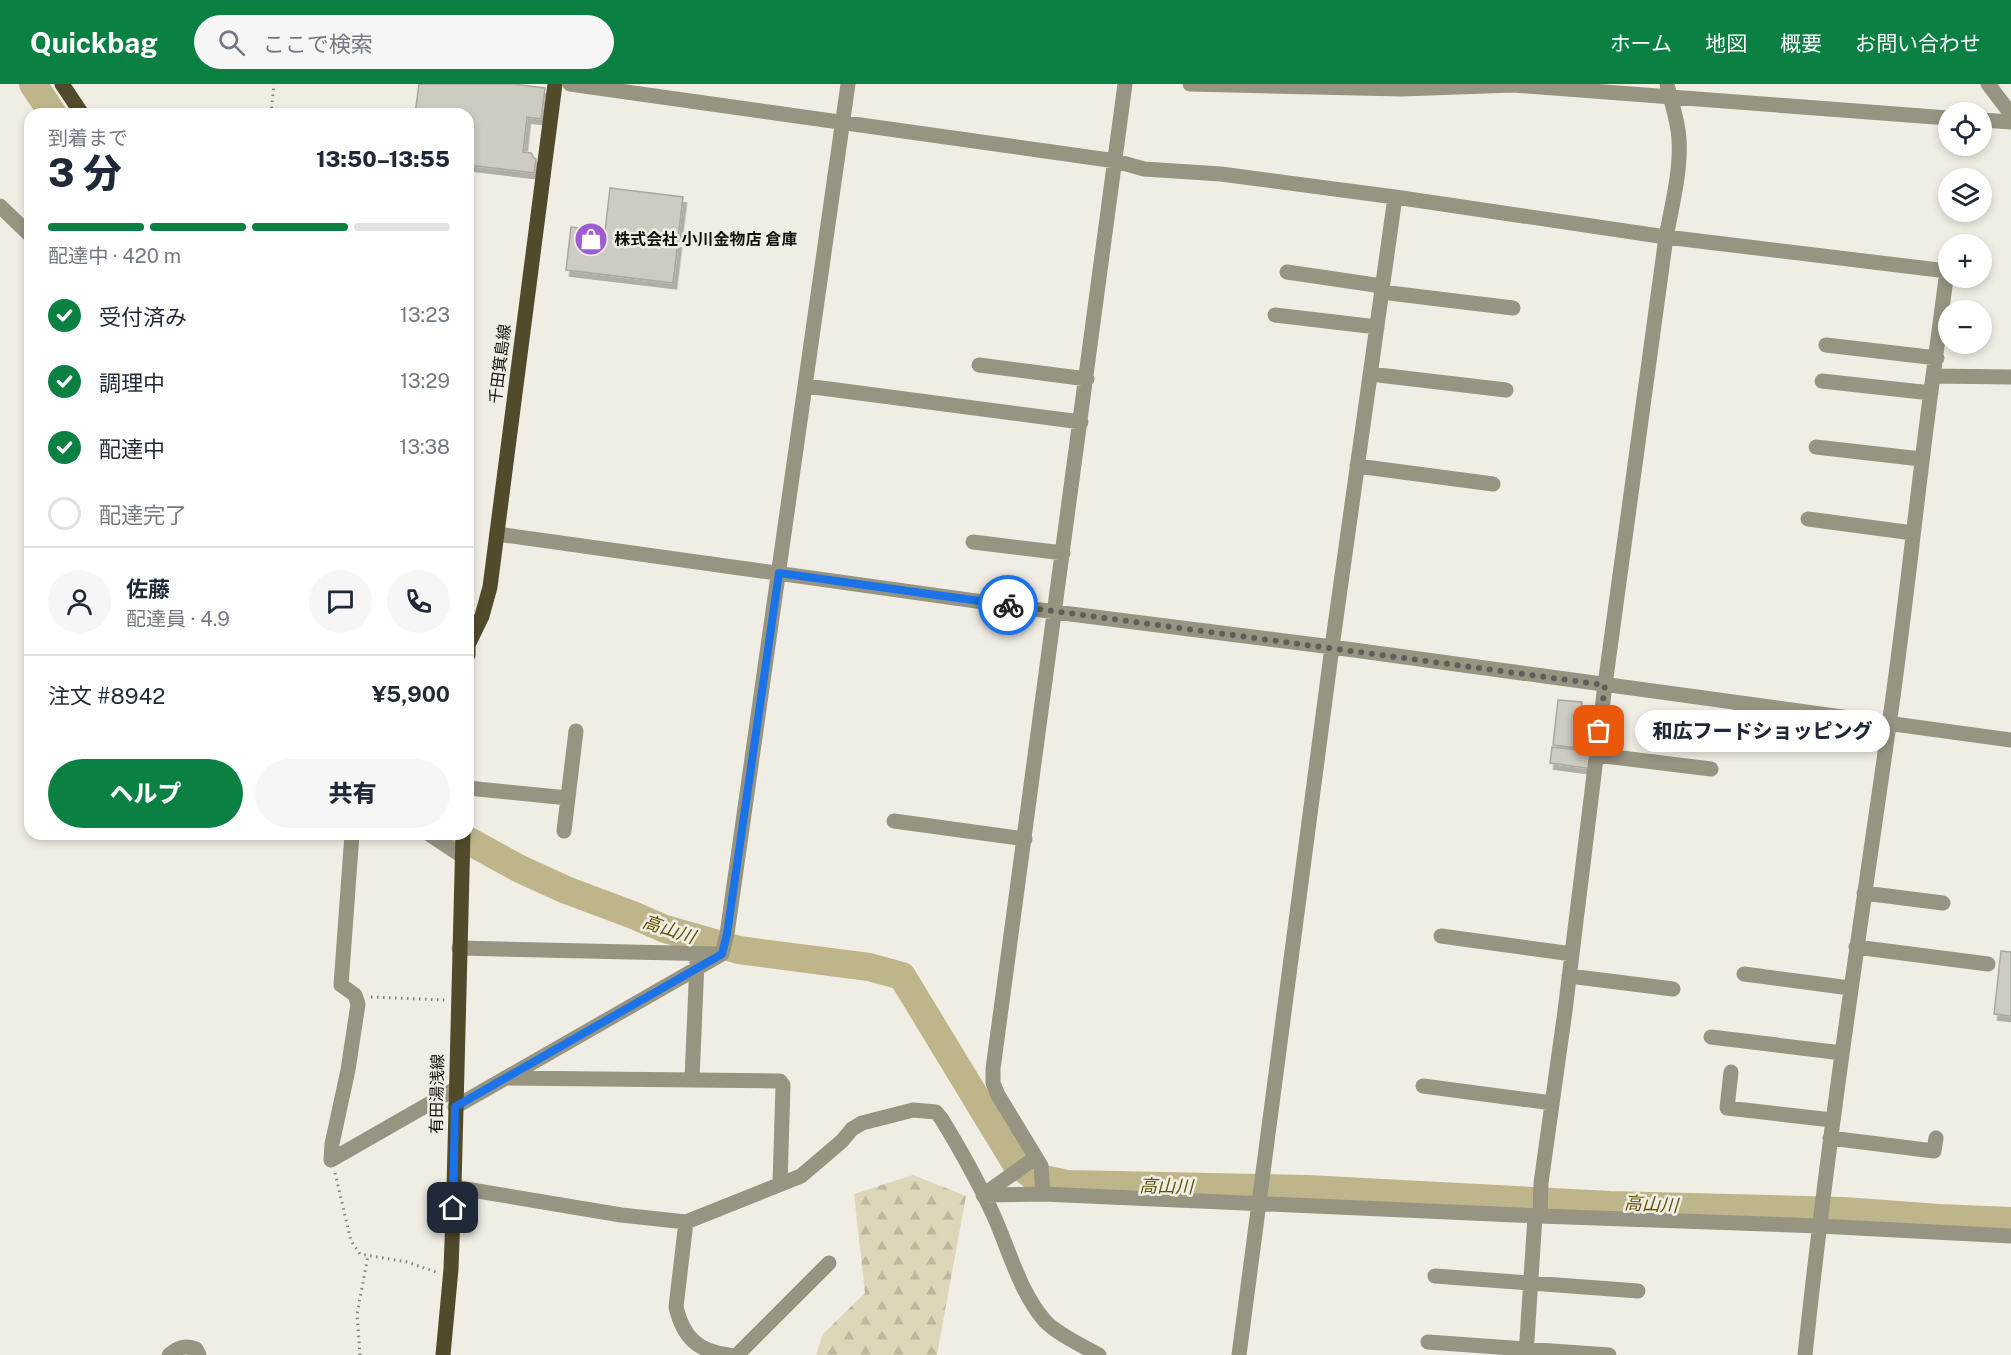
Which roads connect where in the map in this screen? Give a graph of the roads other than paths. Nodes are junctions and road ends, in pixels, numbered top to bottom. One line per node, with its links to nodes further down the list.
1 (62, 84): 9 (main road)
2 (555, 84): 43 (main road, 千田箕島線)
3 (570, 84): 13 (street)
4 (848, 84): 13 (street)
5 (1125, 84): 15 (street)
6 (1190, 84): 8 (street)
7 (1988, 84): 10 (street)
8 (1668, 90): 11 (street); 19 (street)
9 (78, 108)
10 (2011, 114)
11 (1938, 117)
12 (1992, 121): 14 (street)
13 (843, 122): 15 (street); 33 (street)
14 (2011, 123)
15 (1116, 161): 16 (street); 31 (street)
16 (1395, 197): 19 (street); 21 (street)
17 (0, 206): 18 (street)
18 (24, 230)
19 (1666, 237): 26 (street); 50 (street)
20 (1287, 272): 21 (street)
21 (1382, 289): 22 (street); 24 (street)
22 (1513, 308)
23 (1275, 315): 24 (street)
24 (1377, 327): 28 (street)
25 (1826, 345): 26 (street)
26 (1936, 358): 29 (street)
27 (979, 365): 31 (street)
28 (1370, 374): 34 (street); 39 (street)
29 (1933, 376): 30 (street); 35 (street)
30 (2011, 377)
31 (1087, 379): 36 (street)
32 (1822, 381): 35 (street)
33 (806, 386): 36 (street); 46 (street)
34 (1506, 390)
35 (1931, 393): 38 (street)
36 (1081, 422): 45 (street)
37 (1816, 447): 38 (street)
38 (1921, 459): 42 (street)
39 (1358, 466): 40 (street); 49 (street)
40 (1493, 484)
41 (1808, 519): 42 (street)
42 (1913, 533): 51 (street)
43 (497, 534): 46 (street); 48 (main road, 千田箕島線)
44 (973, 542): 45 (street)
45 (1063, 553): 47 (street)
46 (779, 573): 47 (street); 70 (street)
47 (1055, 612): 49 (street); 60 (street)
48 (474, 631)
49 (1332, 647): 50 (street); 93 (street)
50 (1605, 685): 51 (street); 54 (street)
51 (1889, 723): 53 (street); 64 (street)
52 (576, 731): 57 (street)
53 (2011, 740)
54 (1597, 755): 55 (street); 69 (street)
55 (1711, 769)
56 (474, 789): 57 (street)
57 (568, 798): 59 (street)
58 (894, 821): 60 (street)
59 (564, 831)
60 (1025, 839): 88 (street)
61 (352, 840): 82 (street)
62 (446, 840): 63 (street)
63 (462, 846): 68 (main road, 有田湯浅線)
64 (1864, 893): 65 (street); 67 (street)
65 (1942, 903)
66 (1441, 936): 69 (street)
67 (1856, 947): 71 (street); 74 (street)
68 (459, 948): 70 (street); 82 (main road, 有田湯浅線)
69 (1572, 954): 73 (street)
70 (697, 961): 79 (street); 80 (street)
71 (1988, 964)
72 (1744, 974): 74 (street)
73 (1569, 976): 75 (street); 83 (street)
74 (1850, 988): 77 (street)
75 (1673, 989)
76 (1711, 1037): 77 (street)
77 (1842, 1053): 85 (street)
78 (1731, 1072): 85 (street)
79 (505, 1078): 80 (street); 84 (street)
80 (692, 1079): 89 (street)
81 (1423, 1086): 83 (street)
82 (455, 1089): 84 (main road, 有田湯浅線)
83 (1552, 1103): 94 (street)
84 (455, 1107): 90 (main road, 有田湯浅線)
85 (1832, 1120): 86 (street)
86 (1830, 1138): 87 (street); 96 (street)
87 (1936, 1138)
88 (1035, 1158): 91 (street); 92 (street)
89 (780, 1184): 92 (street); 95 (street)
90 (454, 1187): 95 (street); 106 (main road, 有田湯浅線)
91 (1043, 1194): 92 (street); 93 (street)
92 (983, 1195): 109 (street)
93 (1258, 1204): 94 (street); 110 (street)
94 (1537, 1216): 96 (street); 100 (street)
95 (686, 1222): 107 (street)
96 (1819, 1226): 97 (street); 112 (street)
97 (2011, 1236)
98 (829, 1263): 108 (street)
99 (1435, 1276): 100 (street)
100 (1532, 1283): 101 (street); 103 (street)
101 (1638, 1291)
102 (1428, 1342): 103 (street)
103 (1526, 1352): 111 (street)
104 (169, 1355): 105 (street)
105 (199, 1355)
106 (443, 1355)
107 (729, 1355)
108 (737, 1355)
109 (1099, 1355)
110 (1239, 1355)
111 (1609, 1355)
112 (1805, 1355)

